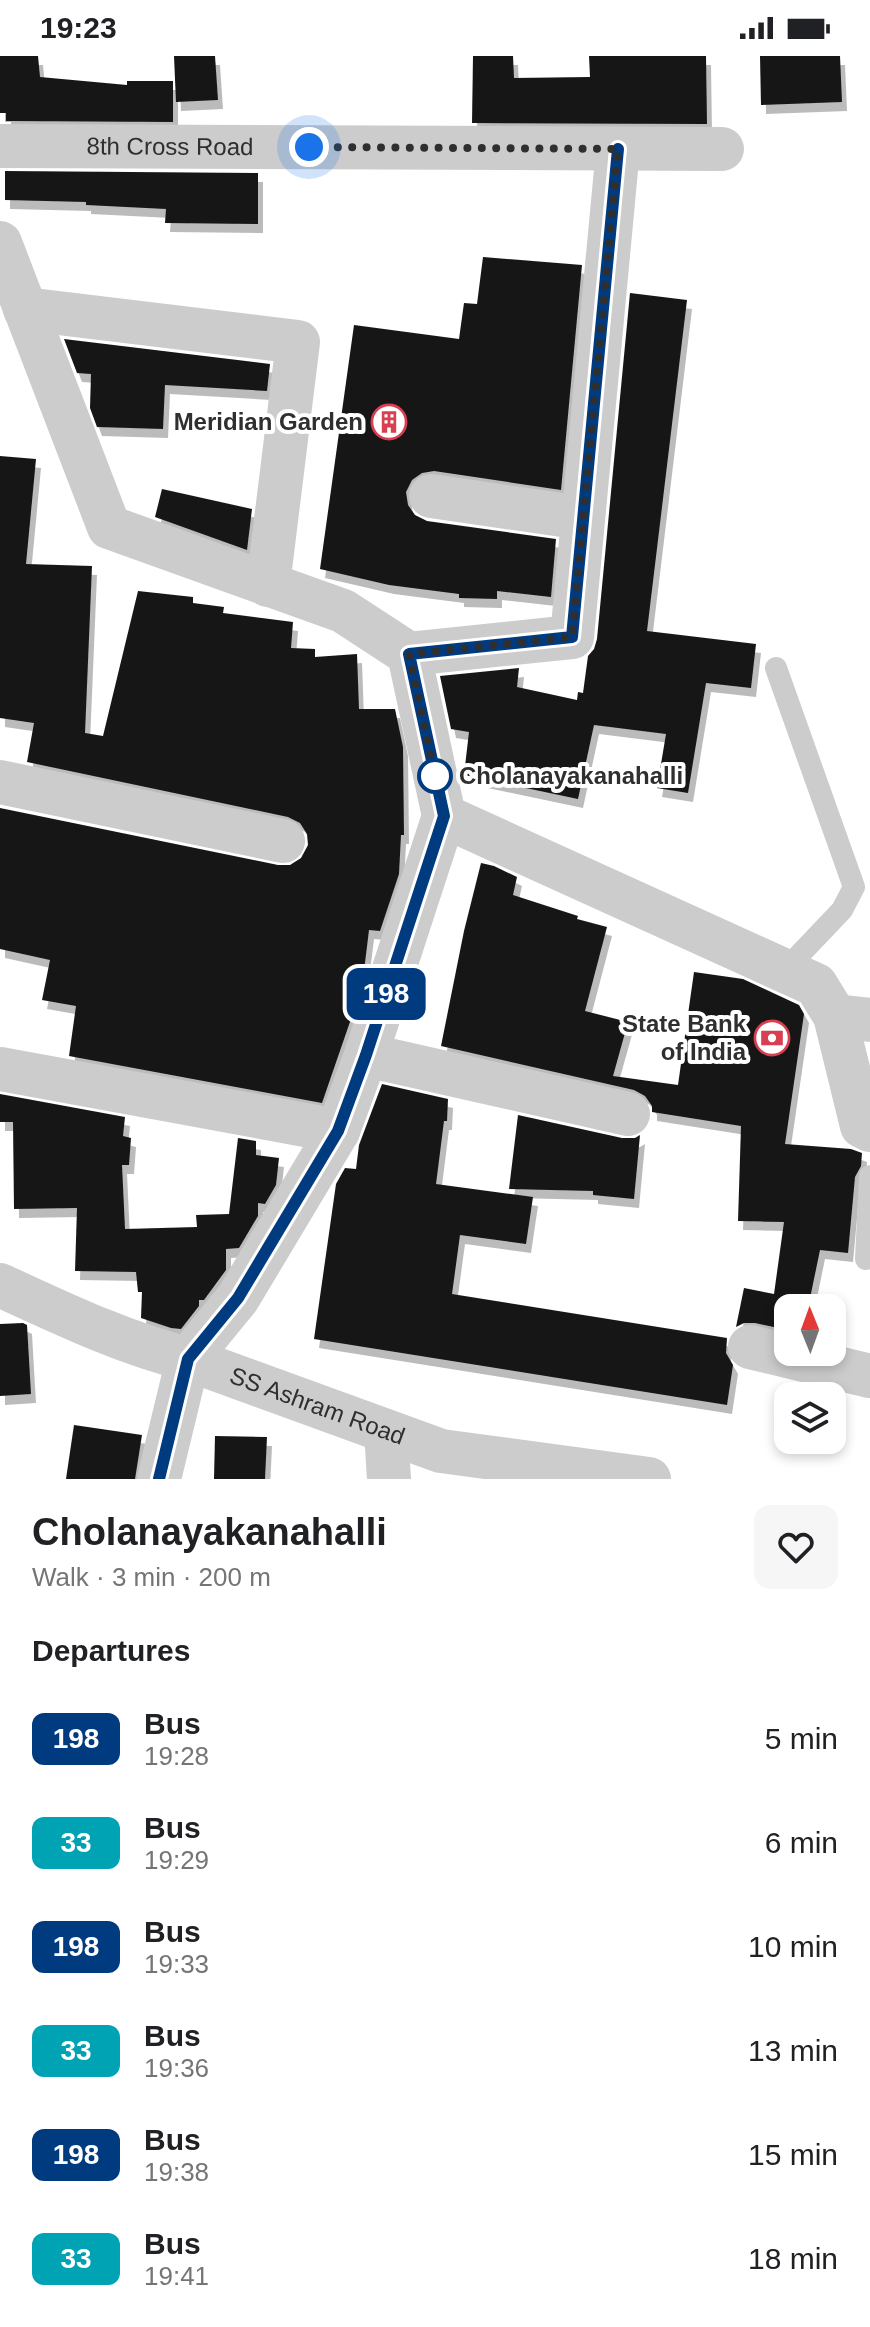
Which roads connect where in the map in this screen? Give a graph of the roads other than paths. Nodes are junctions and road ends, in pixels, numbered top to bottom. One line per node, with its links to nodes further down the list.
1 (0, 146): 2 (street, 8th Cross Road)
2 (618, 149): 3 (street, 8th Cross Road); 7 (street)
3 (722, 149)
4 (0, 243): 5 (street)
5 (25, 309): 8 (street); 8 (street)
6 (431, 496): 7 (street)
7 (583, 518): 9 (street)
8 (268, 585): 9 (street)
9 (409, 654): 12 (street)
10 (776, 668): 14 (lane)
11 (0, 782): 13 (street)
12 (444, 816): 14 (street); 16 (street)
13 (283, 841)
14 (784, 971): 15 (street)
15 (853, 1018): 19 (street)
16 (366, 1055): 18 (street); 20 (street)
17 (0, 1069): 20 (street)
18 (628, 1114)
19 (870, 1130)
20 (338, 1131): 25 (street)
21 (870, 1176): 22 (lane)
22 (866, 1259)
23 (0, 1285): 25 (street, SS Ashram Road)
24 (750, 1347): 26 (street)
25 (188, 1359): 27 (street, SS Ashram Road); 28 (street)
26 (870, 1376)
27 (386, 1431): 29 (street); 30 (street, SS Ashram Road)
28 (159, 1479)
29 (389, 1479)
30 (649, 1479)

